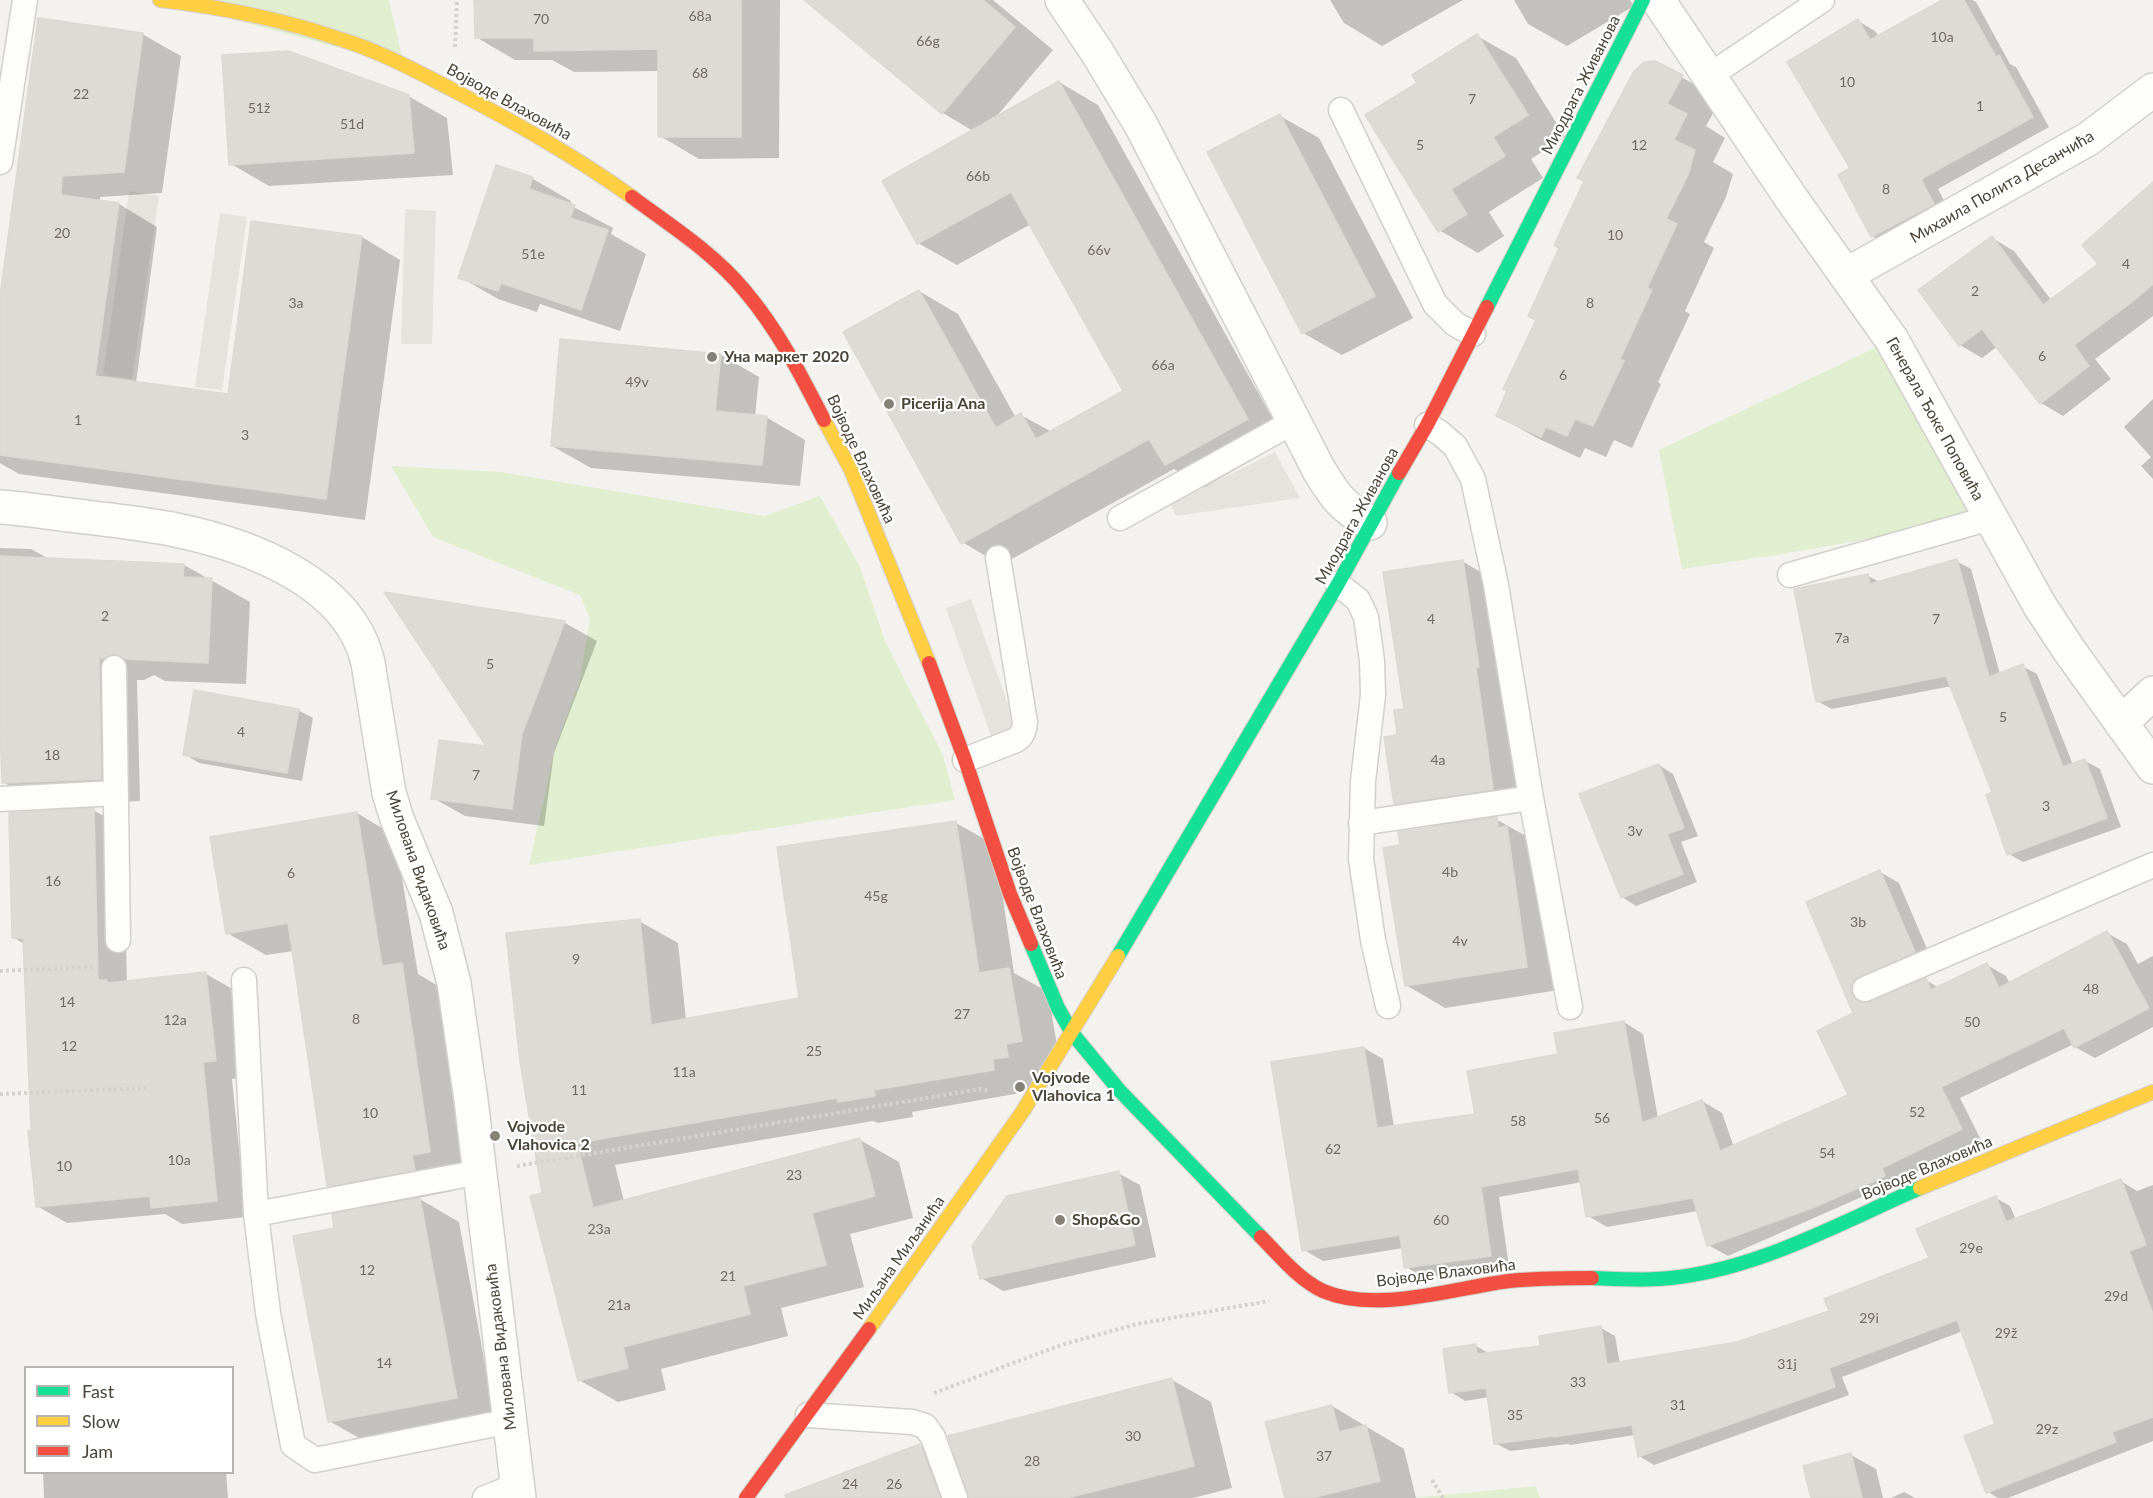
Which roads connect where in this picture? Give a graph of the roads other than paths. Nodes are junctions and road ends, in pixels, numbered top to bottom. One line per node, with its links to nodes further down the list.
1 (25, 0): 10 (lane)
2 (160, 0): 25 (street, Војводе Влаховића)
3 (1062, 0): 13 (street)
4 (1643, 0): 12 (street, Миодрага Живанова)
5 (1658, 0): 7 (street, Генерала Ђоке Поповића)
6 (1822, 0): 7 (lane)
7 (1709, 76): 11 (street, Генерала Ђоке Поповића)
8 (2153, 90): 11 (street, Михаила Полита Десанчића)
9 (1341, 110): 12 (lane)
10 (0, 162)
11 (1846, 274): 17 (street, Генерала Ђоке Поповића)
12 (1473, 334): 14 (street, Миодрага Живанова)
13 (1295, 421): 16 (lane); 18 (street)
14 (1427, 425): 18 (street, Миодрага Живанова); 28 (lane)
15 (0, 507): 39 (street, Милована Видаковића)
16 (1120, 518)
17 (1990, 518): 20 (lane); 24 (street, Генерала Ђоке Поповића)
18 (1370, 523): 21 (street, Миодрага Живанова)
19 (998, 558): 25 (lane)
20 (1790, 575)
21 (1338, 584): 30 (lane); 37 (street, Миодрага Живанова)
22 (114, 668): 27 (lane)
23 (2153, 693): 24 (street)
24 (2121, 723): 26 (street, Генерала Ђоке Поповића)
25 (965, 760): 37 (street, Војводе Влаховића)
26 (2153, 767)
27 (116, 794): 29 (lane); 32 (lane)
28 (1531, 798): 30 (lane); 36 (lane)
29 (0, 799)
30 (1361, 823): 35 (lane)
31 (2153, 865): 34 (lane)
32 (118, 940)
33 (244, 981): 40 (lane)
34 (1865, 989)
35 (1389, 1006)
36 (1570, 1007)
37 (1072, 1033): 38 (street, Војводе Влаховића); 41 (street, Миљана Миљанића)
38 (2153, 1092)
39 (480, 1172): 40 (lane); 42 (street, Милована Видаковића)
40 (256, 1214): 42 (lane)
41 (808, 1415): 45 (street, Миљана Миљанића); 46 (lane)
42 (510, 1421): 43 (street, Милована Видаковића)
43 (519, 1491): 44 (lane)
44 (485, 1498)
45 (746, 1498)
46 (955, 1498)

